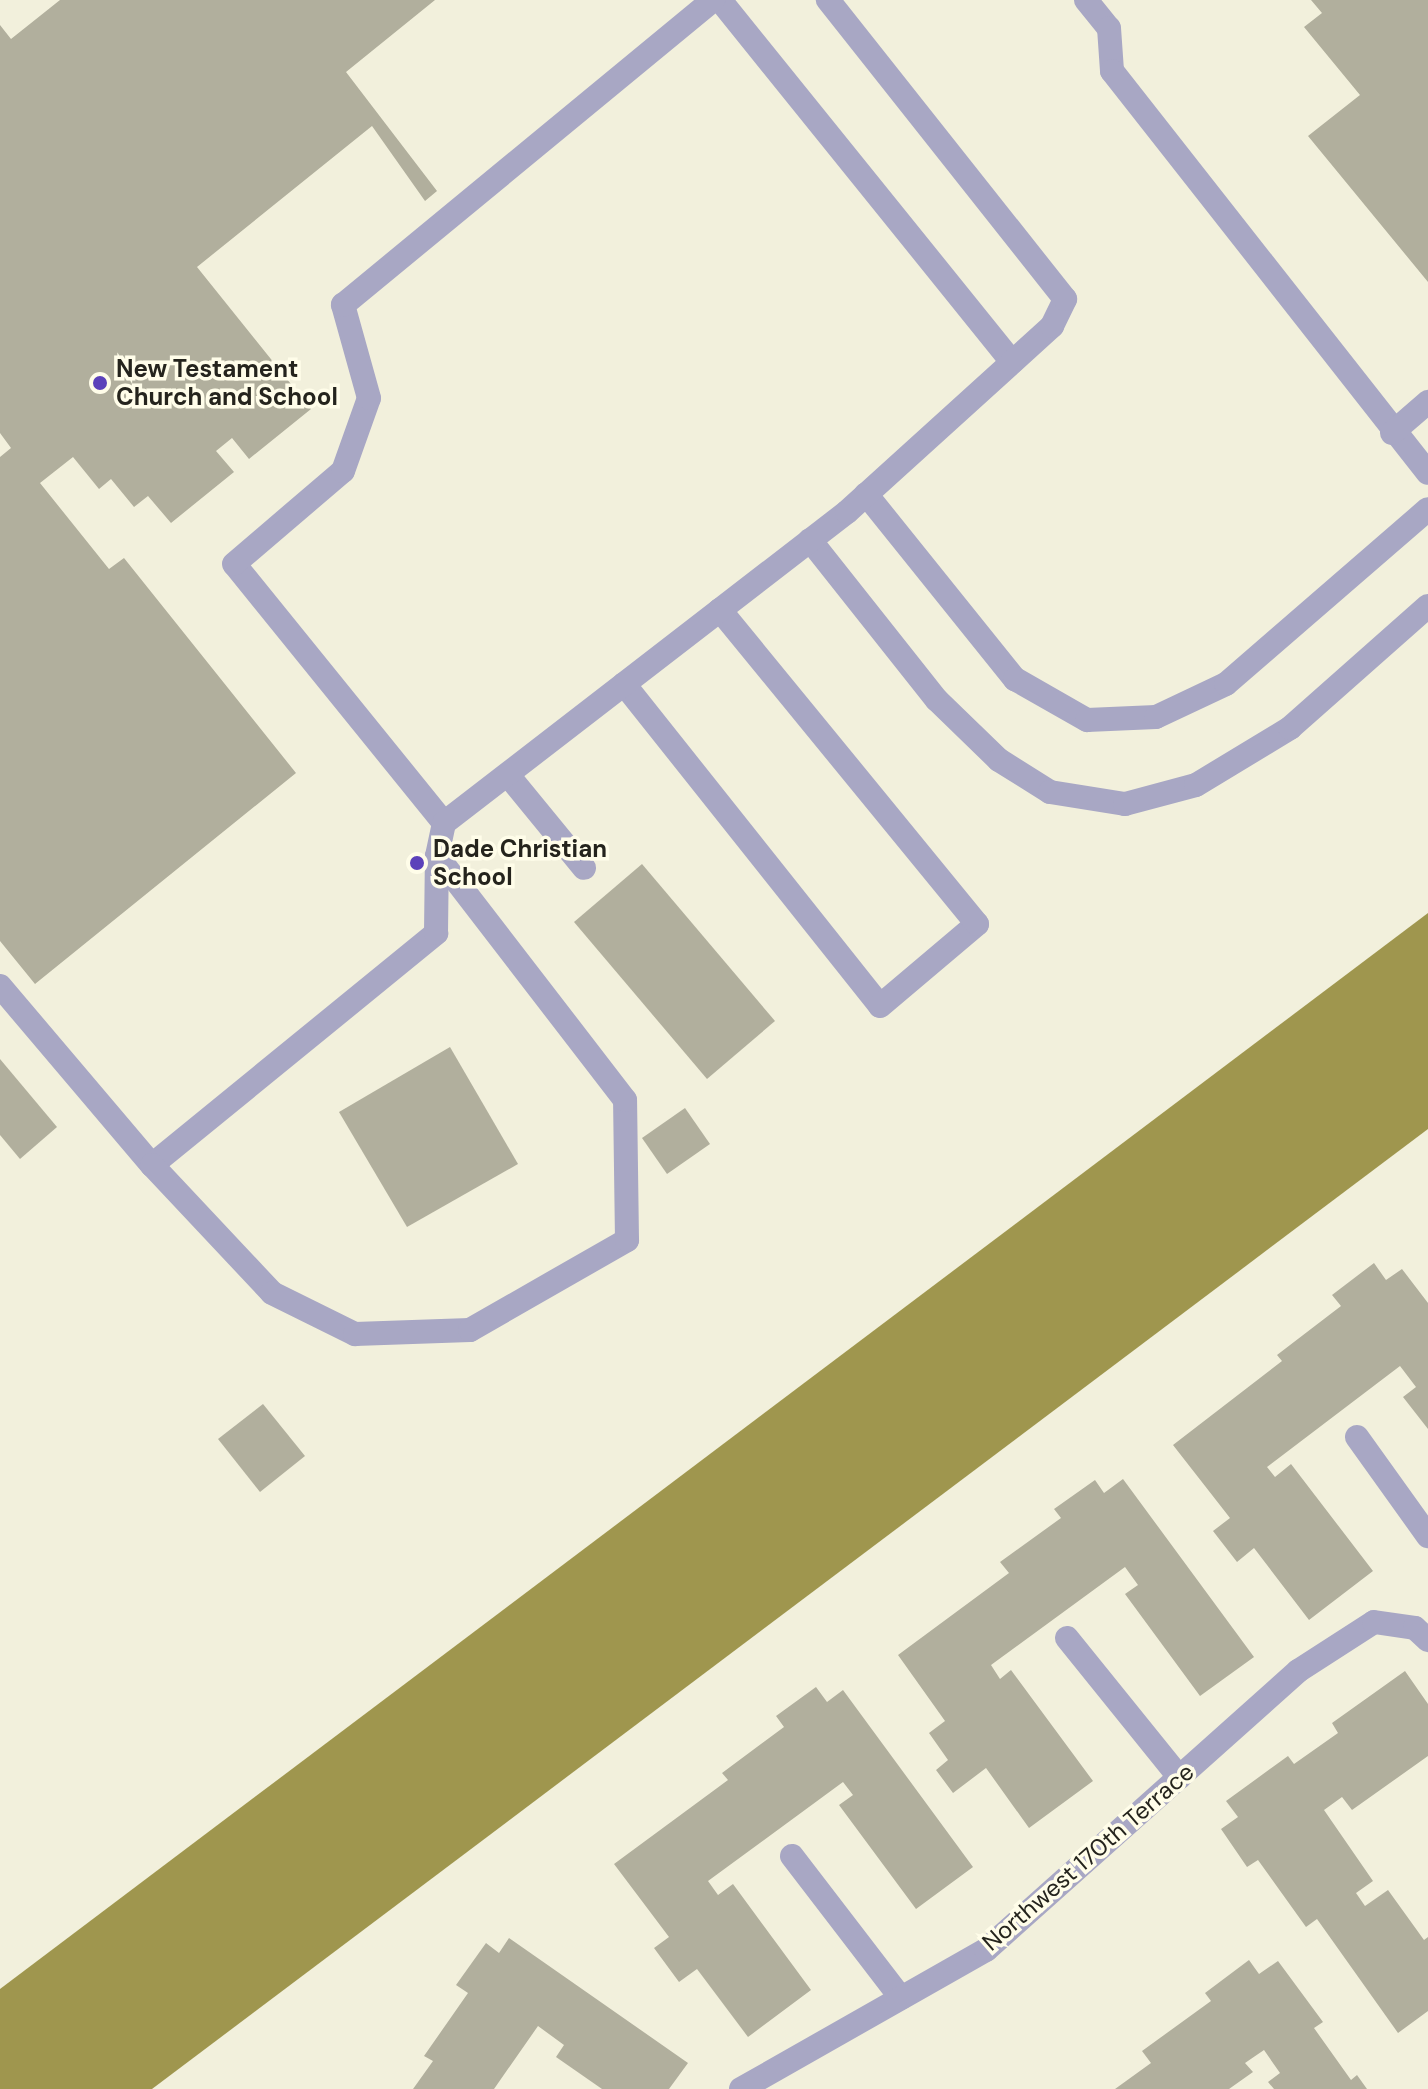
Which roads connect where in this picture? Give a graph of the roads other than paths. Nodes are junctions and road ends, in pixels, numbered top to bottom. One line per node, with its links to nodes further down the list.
1 (713, 0): 16 (street)
2 (720, 0): 5 (street)
3 (828, 0): 5 (street)
4 (1086, 0): 7 (street)
5 (1012, 362): 9 (street)
6 (1428, 402): 7 (street)
7 (1392, 433): 8 (street)
8 (1428, 473)
9 (866, 494): 10 (street); 11 (street)
10 (1428, 509)
11 (810, 540): 12 (street); 13 (street)
12 (1428, 606)
13 (720, 610): 14 (street); 14 (street)
14 (624, 684): 15 (street)
15 (508, 775): 16 (street); 18 (street)
16 (444, 823): 17 (street)
17 (437, 856): 20 (street); 20 (street)
18 (584, 868)
19 (0, 986): 20 (street)
20 (152, 1165)
21 (1357, 1437): 22 (street)
22 (1428, 1536)
23 (1067, 1638): 25 (street)
24 (1428, 1640): 25 (street, Northwest 170th Terrace)
25 (1179, 1777): 27 (street, Northwest 170th Terrace)
26 (792, 1856): 27 (street)
27 (901, 1998): 28 (street, Northwest 170th Terrace)
28 (741, 2089)

